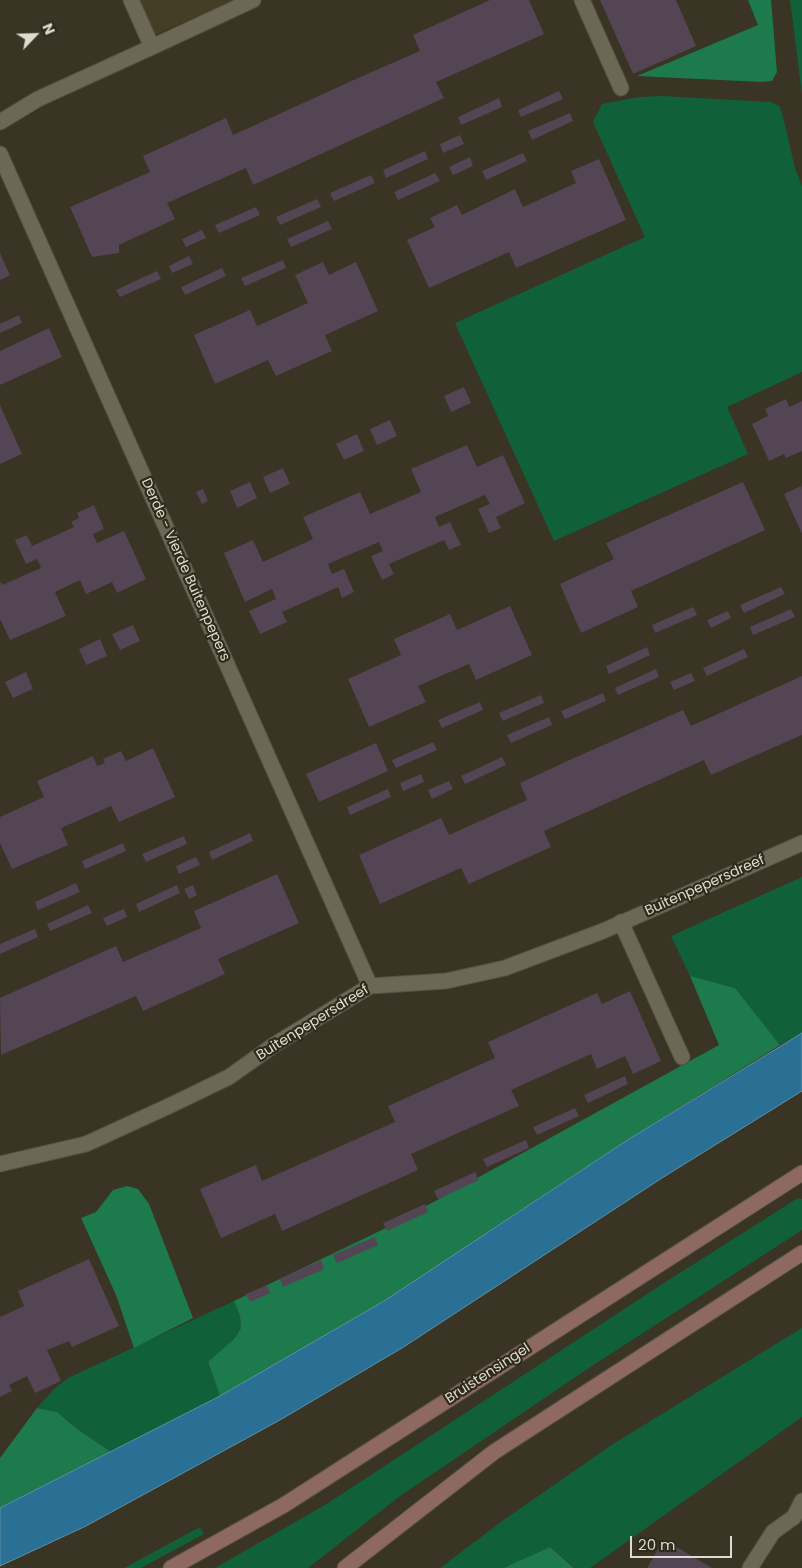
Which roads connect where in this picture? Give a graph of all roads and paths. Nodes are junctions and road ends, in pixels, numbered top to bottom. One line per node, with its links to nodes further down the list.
1 (131, 0): 4 (street)
2 (253, 0): 4 (street)
3 (582, 0): 5 (street)
4 (152, 47): 6 (street)
5 (621, 88)
6 (0, 122)
7 (0, 154): 10 (street, Derde - Vierde Buitenpepers)
8 (802, 843): 9 (street, Buitenpepersdreef)
9 (622, 922): 10 (street, Buitenpepersdreef); 11 (street)
10 (370, 986): 12 (street, Buitenpepersdreef)
11 (682, 1057)
12 (0, 1164)
13 (802, 1173): 17 (main road, Bruistensingel)
14 (802, 1253): 18 (main road)
15 (802, 1501): 16 (street)
16 (798, 1519): 19 (street)
17 (171, 1568)
18 (345, 1568)
19 (750, 1568)

